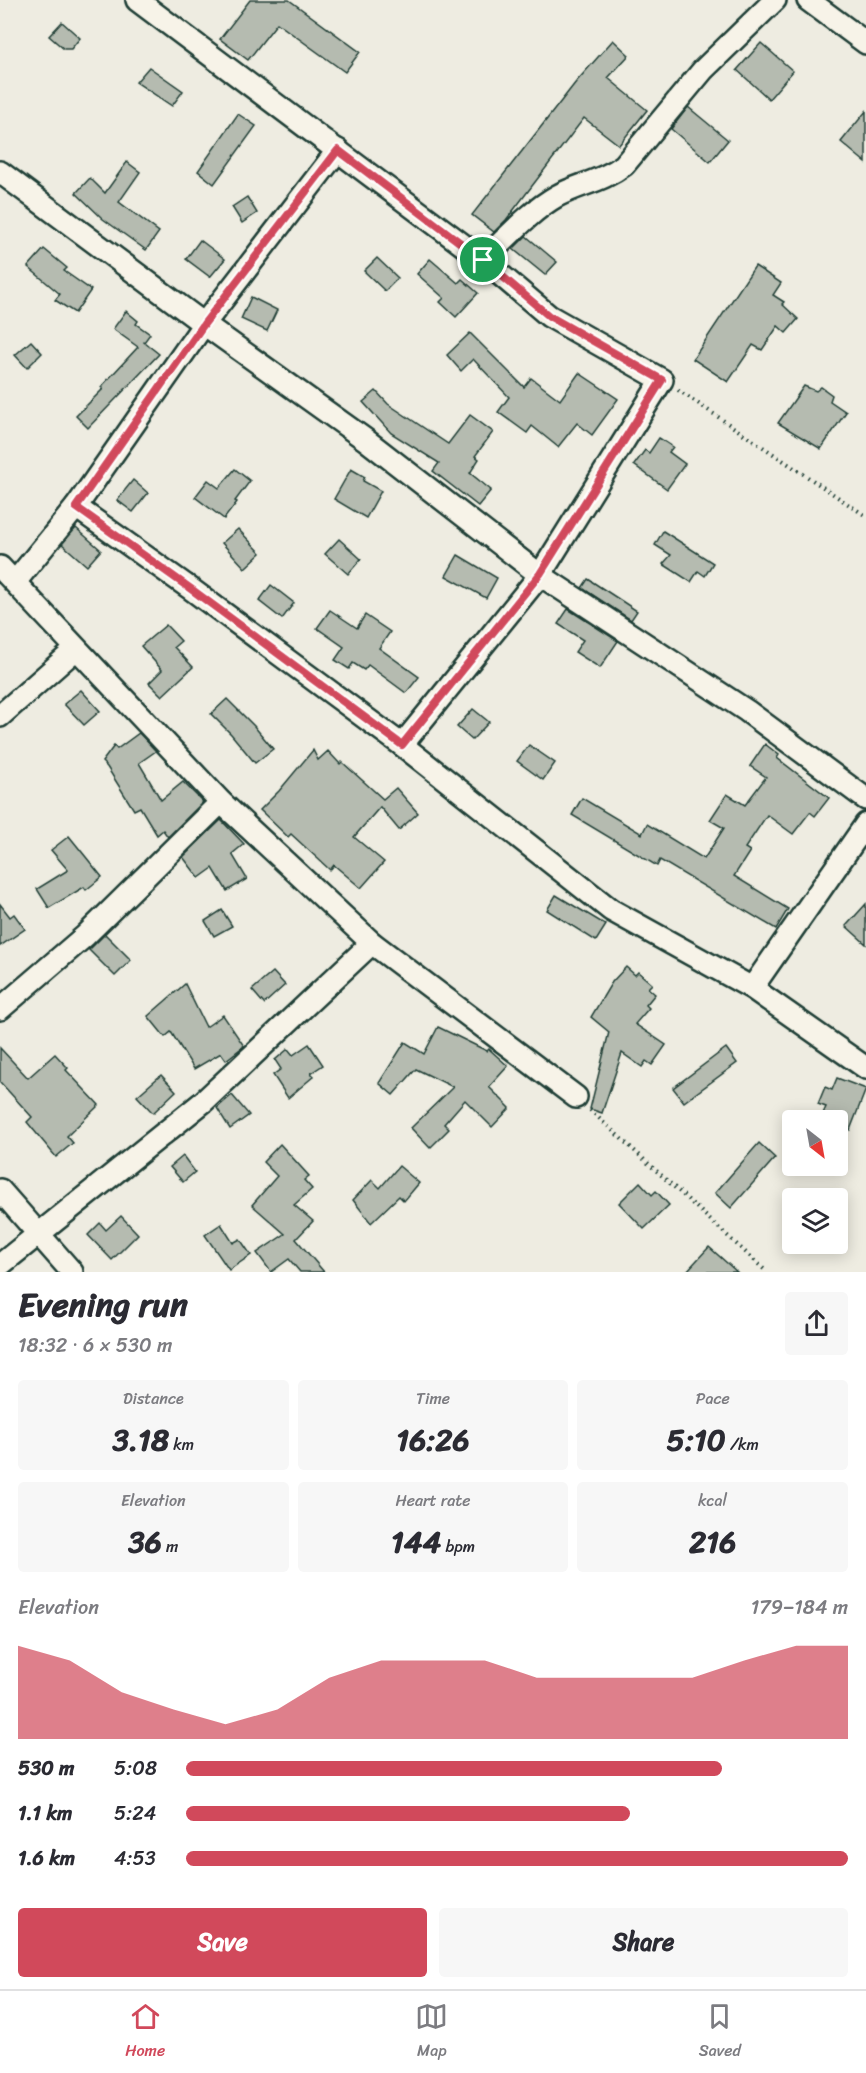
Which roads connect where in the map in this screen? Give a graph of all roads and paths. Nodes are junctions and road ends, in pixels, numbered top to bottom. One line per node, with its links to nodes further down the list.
1 (137, 0): 5 (street)
2 (775, 0): 7 (street)
3 (808, 0): 4 (street)
4 (866, 43)
5 (338, 150): 7 (street); 8 (street)
6 (0, 172): 8 (street)
7 (483, 260): 9 (street)
8 (204, 324): 10 (street); 13 (street)
9 (662, 380): 11 (path); 13 (street)
10 (76, 507): 14 (street); 17 (street)
11 (866, 516)
12 (0, 567): 14 (street)
13 (540, 574): 17 (street); 18 (street)
14 (15, 582): 15 (street)
15 (76, 649): 16 (street); 19 (street)
16 (0, 716)
17 (402, 745): 22 (street)
18 (866, 799)
19 (221, 802): 21 (street); 23 (street)
20 (866, 824): 22 (street)
21 (372, 943): 25 (street); 27 (street)
22 (752, 988): 24 (street)
23 (0, 1009)
24 (866, 1068)
25 (576, 1097): 30 (path)
26 (0, 1190): 27 (street)
27 (40, 1234): 28 (street); 29 (street)
28 (0, 1265)
29 (72, 1272)
30 (767, 1272)

